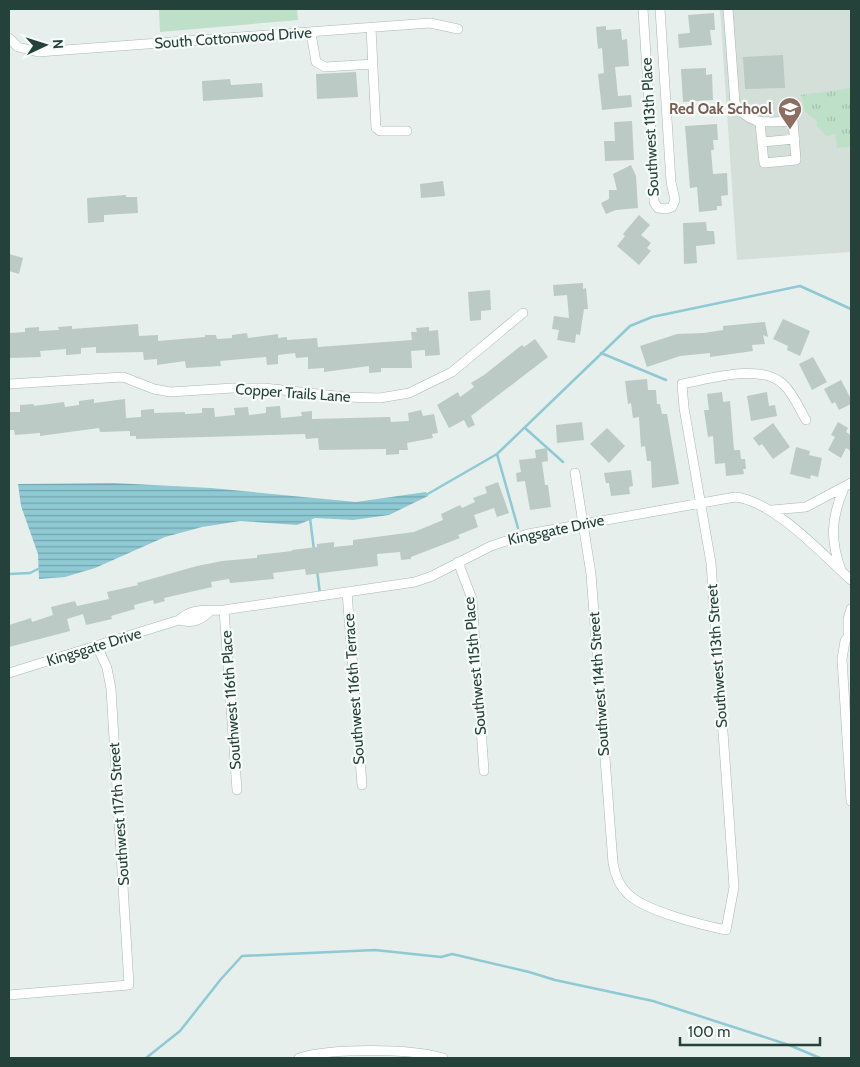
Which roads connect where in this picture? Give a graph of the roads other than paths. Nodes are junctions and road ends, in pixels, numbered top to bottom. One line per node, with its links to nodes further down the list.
1 (643, 9): 2 (street, Southwest 113th Place)
2 (660, 9)
3 (728, 9): 9 (street)
4 (371, 28): 5 (street, South Cottonwood Drive); 6 (street, South Cottonwood Drive); 8 (street)
5 (458, 29)
6 (311, 33): 7 (street, South Cottonwood Drive); 8 (street)
7 (10, 39)
8 (373, 64): 10 (street)
9 (760, 123): 11 (street); 12 (street)
10 (407, 131)
11 (795, 140): 12 (street); 12 (street)
12 (762, 142)
13 (523, 313): 14 (street, Copper Trails Lane)
14 (9, 384)
15 (806, 420): 18 (street, Southwest 113th Street)
16 (575, 473): 20 (street, Southwest 114th Street)
17 (848, 486): 19 (street); 22 (street)
18 (701, 501): 19 (street, Kingsgate Drive); 20 (street, Kingsgate Drive); 36 (street, Southwest 113th Street)
19 (772, 510): 22 (street, Kingsgate Drive)
20 (583, 523): 21 (street, Kingsgate Drive); 36 (street, Southwest 114th Street)
21 (458, 562): 24 (street, Kingsgate Drive); 32 (street, Southwest 115th Place)
22 (841, 571): 23 (street, Kingsgate Drive)
23 (851, 580)
24 (347, 592): 26 (street, Kingsgate Drive); 33 (street, Southwest 116th Terrace)
25 (851, 609): 27 (street)
26 (224, 610): 28 (street, Kingsgate Drive); 34 (street, Southwest 116th Place)
27 (850, 634): 30 (street)
28 (98, 646): 29 (street, Kingsgate Drive); 37 (street, Southwest 117th Street)
29 (9, 673)
30 (849, 741): 31 (street)
31 (849, 758): 35 (street)
32 (484, 771)
33 (362, 785)
34 (238, 790)
35 (851, 802)
36 (626, 893)
37 (9, 994)
38 (299, 1058): 39 (street)
39 (443, 1058)

